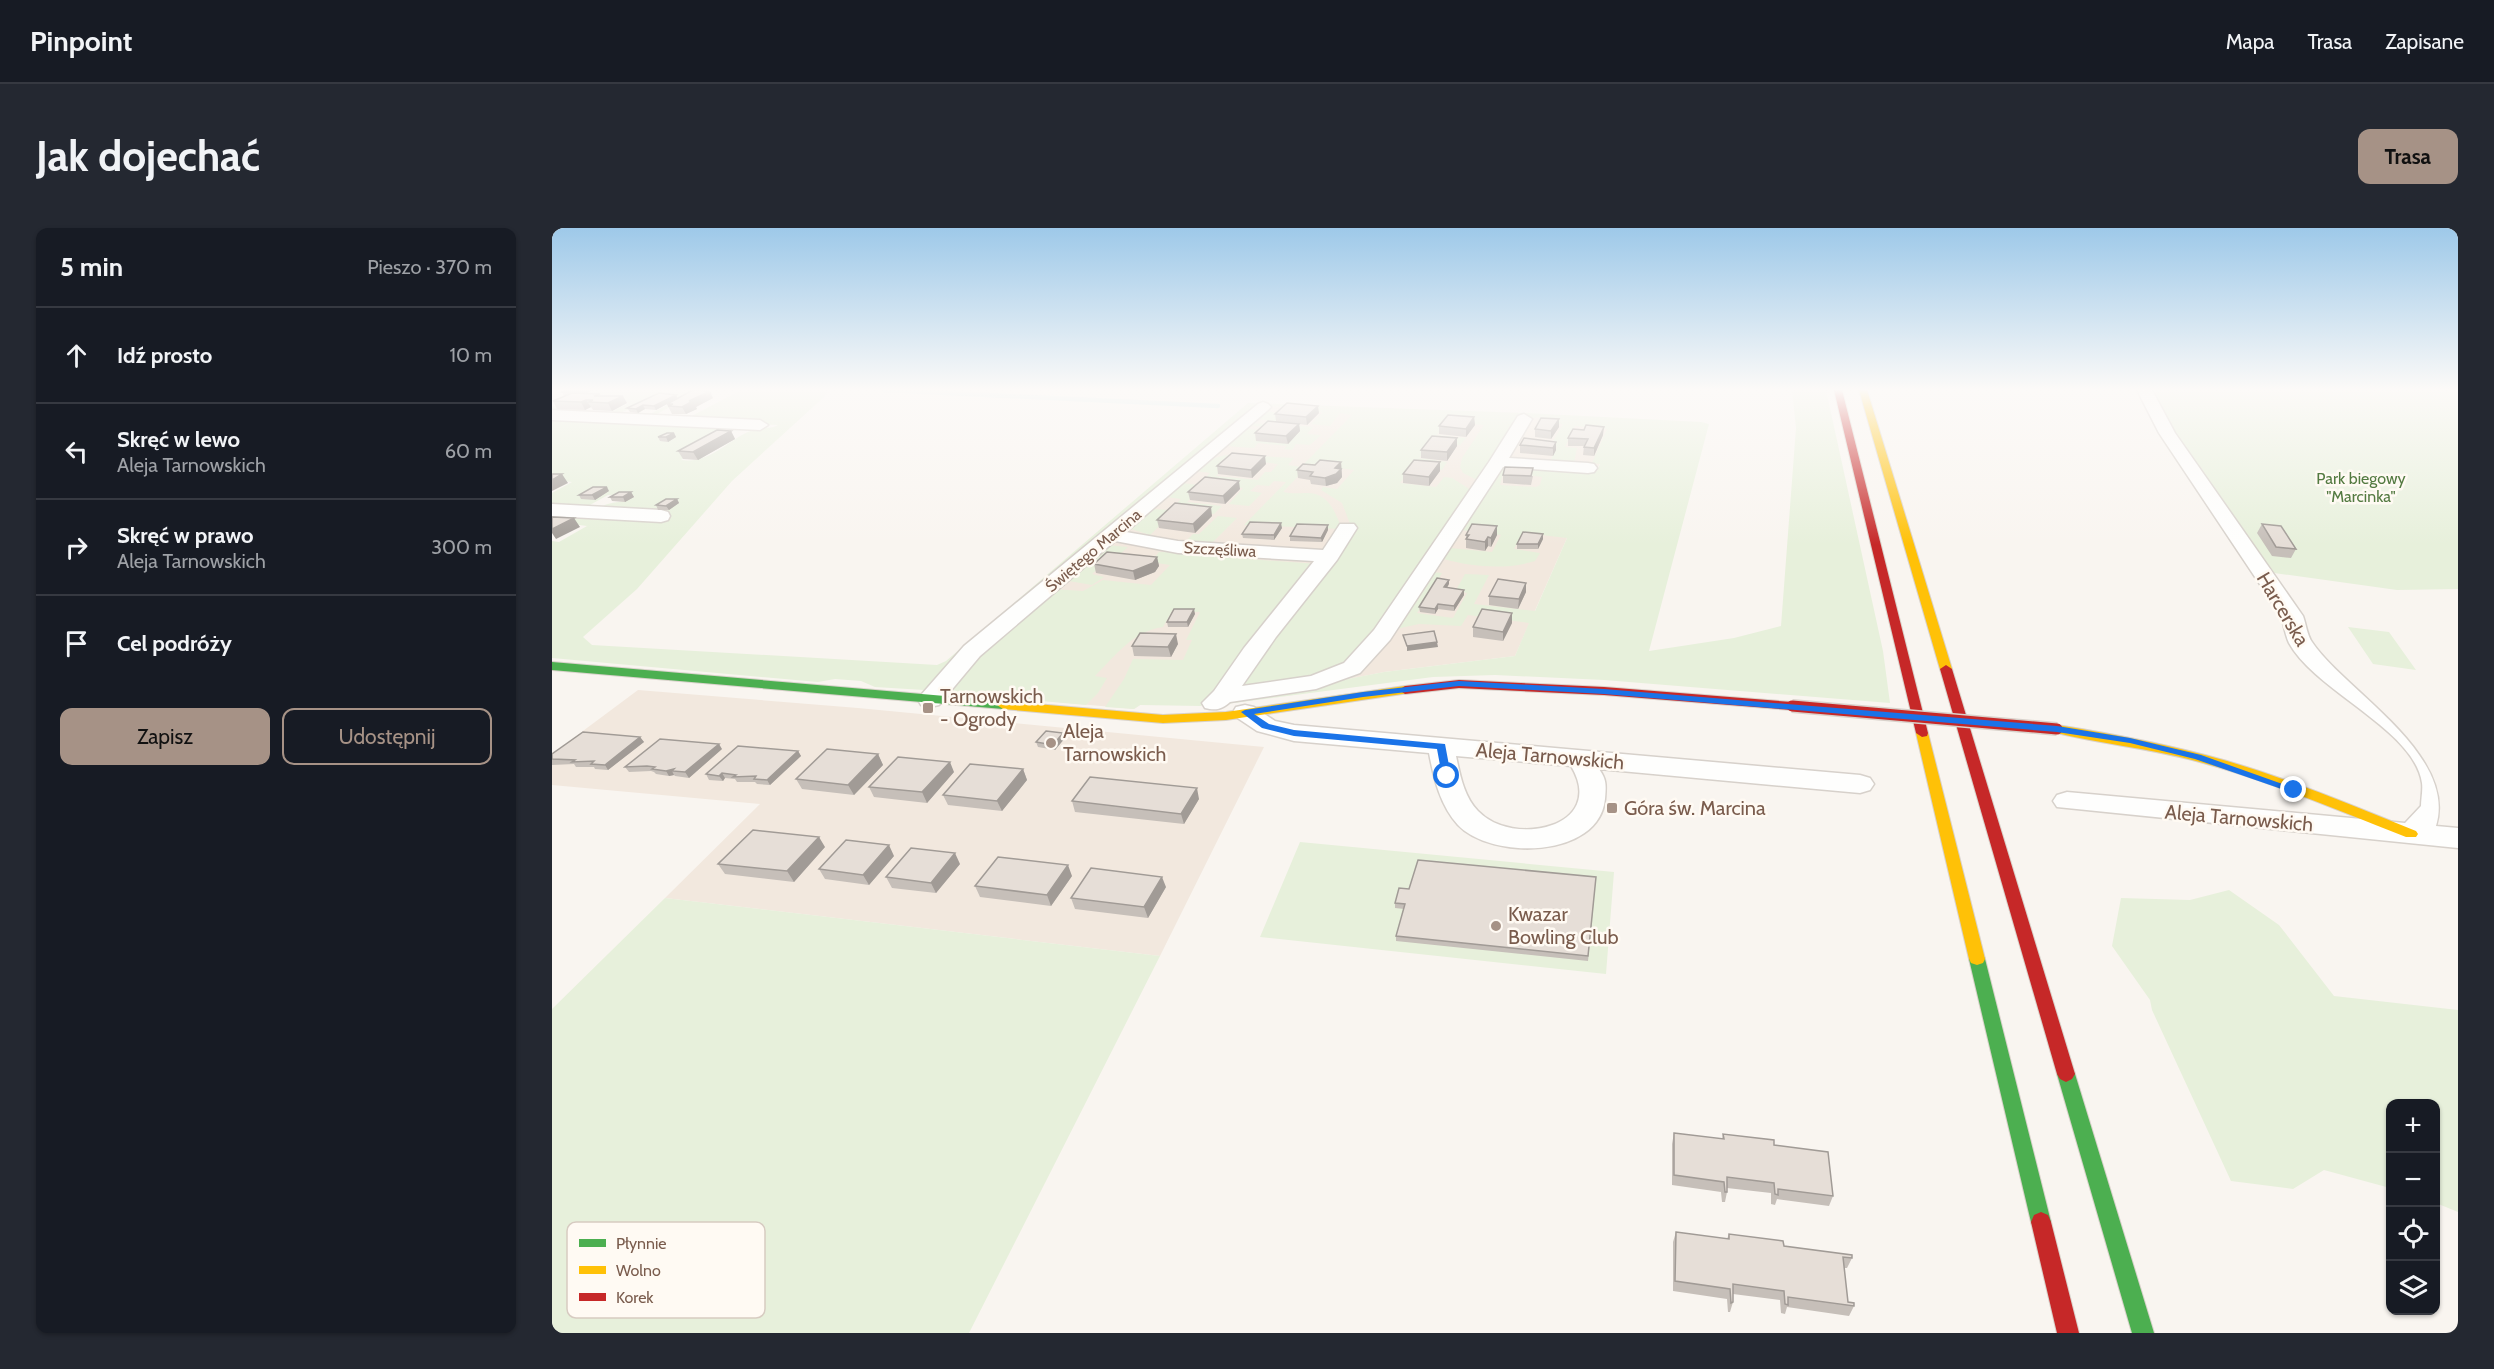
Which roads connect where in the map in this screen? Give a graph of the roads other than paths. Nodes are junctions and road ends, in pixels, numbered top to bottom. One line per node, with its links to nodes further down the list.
1 (1222, 442): 11 (street, Świętego Marcina)
2 (1510, 442): 6 (street)
3 (1852, 442): 24 (main road)
4 (1878, 442): 25 (main road)
5 (2173, 442): 22 (street, Harcerska)
6 (1498, 462): 7 (street); 14 (street)
7 (1588, 468)
8 (552, 510): 9 (street)
9 (661, 516)
10 (1347, 528): 12 (street)
11 (1112, 535): 12 (street, Szczęśliwa); 15 (street, Świętego Marcina)
12 (1330, 556): 14 (street)
13 (552, 666): 15 (main road, Aleja Tarnowskich)
14 (1223, 696): 17 (street)
15 (930, 700): 17 (main road, Aleja Tarnowskich)
16 (1245, 712): 17 (main road, Aleja Tarnowskich); 18 (street, Aleja Tarnowskich); 22 (main road, Aleja Tarnowskich, bridge)
17 (1199, 716)
18 (1441, 746): 19 (street, Aleja Tarnowskich); 19 (street)
19 (1579, 758): 20 (street, Aleja Tarnowskich)
20 (1860, 784)
21 (2067, 801): 22 (street, Aleja Tarnowskich)
22 (2411, 834): 23 (street, Aleja Tarnowskich)
23 (2458, 838)
24 (2068, 1333)
25 (2143, 1333)

